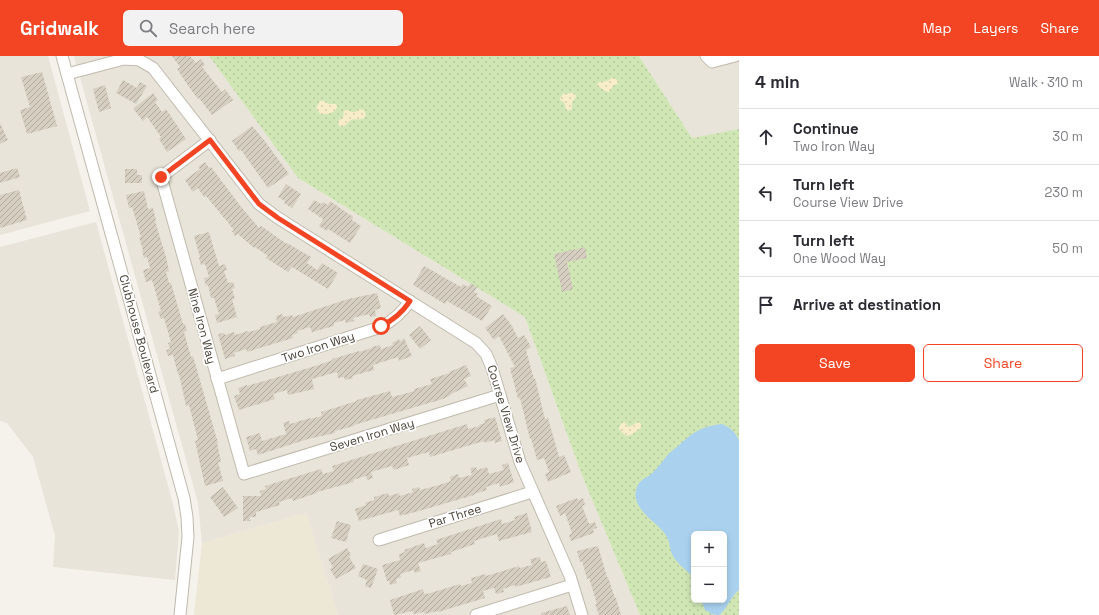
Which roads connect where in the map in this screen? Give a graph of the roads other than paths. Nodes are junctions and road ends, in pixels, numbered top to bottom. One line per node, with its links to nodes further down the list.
1 (62, 56): 4 (street, Clubhouse Boulevard)
2 (735, 56): 3 (street)
3 (709, 59)
4 (67, 74): 5 (street, Course View Drive); 13 (street, Clubhouse Boulevard)
5 (210, 140): 6 (street, Course View Drive); 7 (street, Nine Iron Way)
6 (410, 301): 7 (street, Two Iron Way); 8 (street, Course View Drive)
7 (217, 378): 9 (street, Nine Iron Way)
8 (500, 395): 9 (street, Seven Iron Way); 10 (street, Course View Drive)
9 (244, 474)
10 (532, 492): 11 (street, Par Three); 12 (street, Course View Drive)
11 (379, 540)
12 (572, 585): 14 (street); 15 (street, Course View Drive)
13 (180, 615)
14 (476, 615)
15 (582, 615)

